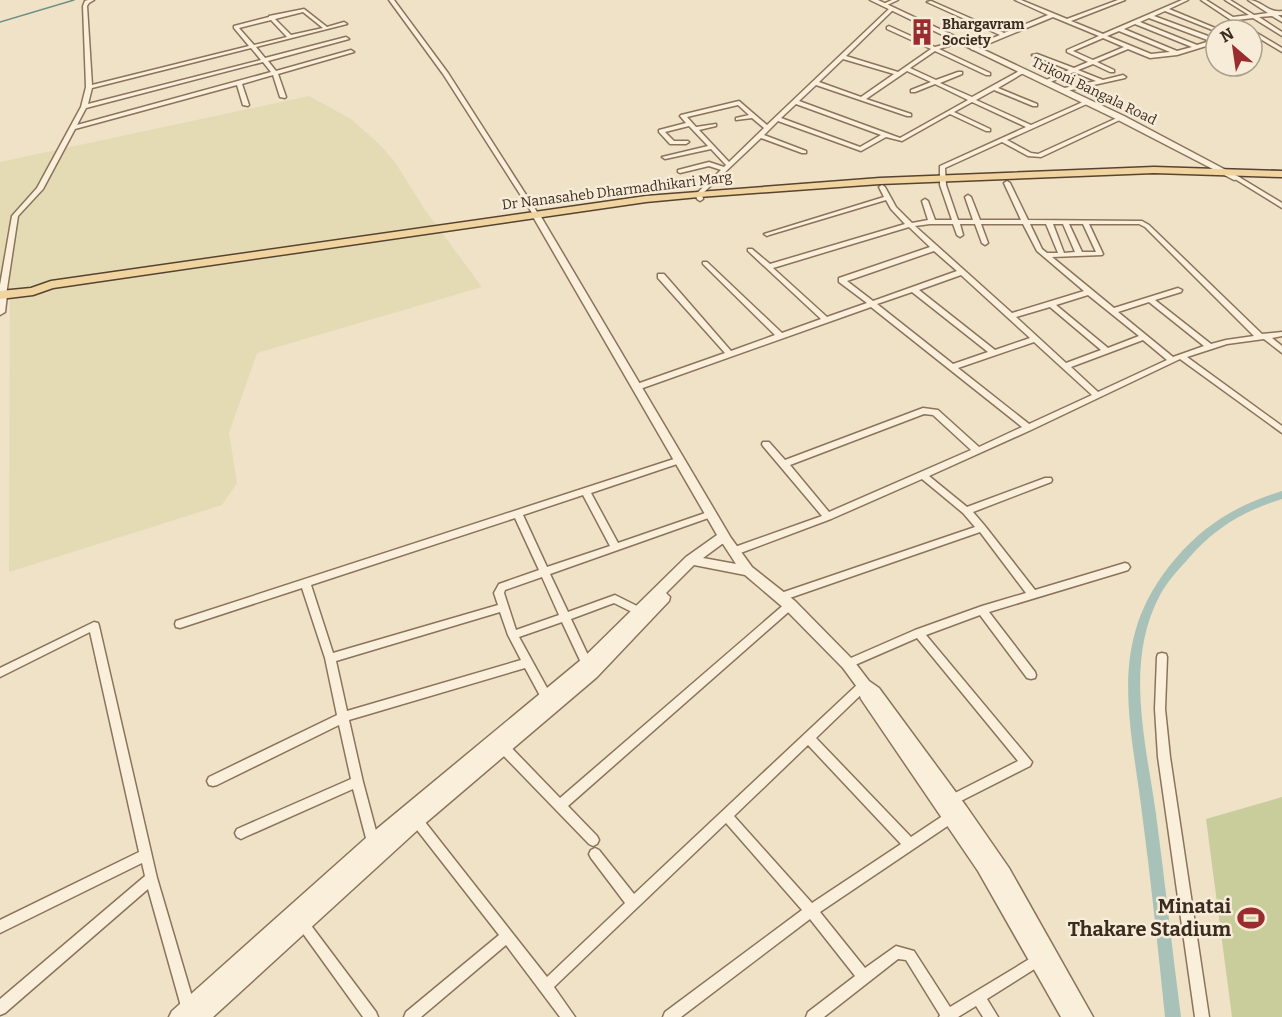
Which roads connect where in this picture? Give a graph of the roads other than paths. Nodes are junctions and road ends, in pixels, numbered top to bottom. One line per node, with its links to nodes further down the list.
1 (92, 0): 66 (street)
2 (391, 0): 111 (street)
3 (873, 0): 12 (street, Trikoni Bangala Road)
4 (896, 0): 12 (street)
5 (1017, 0): 17 (street)
6 (1124, 0): 24 (street)
7 (1186, 0): 14 (street)
8 (1203, 0): 21 (street)
9 (1227, 0): 19 (street)
10 (1250, 0): 16 (street)
11 (929, 2): 32 (street)
12 (883, 5): 13 (street, Trikoni Bangala Road)
13 (892, 9): 38 (street, Trikoni Bangala Road); 49 (street)
14 (1164, 9): 18 (street); 27 (street)
15 (1282, 13): 16 (street)
16 (1273, 14): 19 (street); 23 (street)
17 (1053, 15): 24 (street); 32 (street)
18 (1149, 16): 25 (street); 35 (street)
19 (1255, 16): 22 (street); 31 (street)
20 (271, 18): 28 (street); 34 (street); 40 (street)
21 (1230, 18)
22 (1240, 18)
23 (1282, 20)
24 (1067, 21): 33 (street)
25 (1135, 22): 30 (street); 42 (street)
26 (344, 24): 28 (street)
27 (1204, 25)
28 (326, 28): 34 (street)
29 (890, 28): 44 (street)
30 (1119, 29): 33 (street); 47 (street)
31 (1282, 34)
32 (1004, 35): 43 (street)
33 (1102, 36): 41 (street); 51 (street)
34 (290, 37): 40 (street)
35 (1204, 37)
36 (346, 39): 50 (street)
37 (1264, 39): 45 (street)
38 (959, 41): 43 (street, Trikoni Bangala Road); 44 (street)
39 (1204, 45): 42 (street)
40 (252, 46): 50 (street); 66 (street)
41 (1128, 47): 47 (street); 51 (street)
42 (1197, 47): 47 (street)
43 (973, 48): 54 (street, Trikoni Bangala Road)
44 (935, 50): 52 (street); 59 (street)
45 (1282, 50)
46 (351, 52): 56 (street)
47 (1177, 52)
48 (1035, 55): 53 (street)
49 (842, 57): 58 (street); 65 (street)
50 (265, 60): 56 (street); 77 (street)
51 (1091, 63): 53 (street); 55 (street)
52 (907, 69): 58 (street); 62 (street)
53 (1074, 70): 61 (street); 63 (street)
54 (1023, 71): 63 (street, Trikoni Bangala Road); 67 (street)
55 (1112, 71)
56 (275, 73): 64 (street); 70 (street)
57 (960, 73): 62 (street)
58 (899, 74): 71 (street)
59 (988, 74)
60 (1123, 77): 61 (street)
61 (1101, 81): 68 (street)
62 (937, 82): 69 (street); 72 (street)
63 (1046, 82): 68 (street, Trikoni Bangala Road)
64 (239, 83): 75 (street); 87 (street)
65 (815, 83): 71 (street); 73 (street)
66 (89, 87): 77 (street)
67 (994, 88): 72 (street); 76 (street)
68 (1062, 90): 74 (street, Trikoni Bangala Road)
69 (913, 92)
70 (284, 97)
71 (862, 99): 80 (street)
72 (973, 99): 78 (street); 86 (street)
73 (795, 102): 81 (street); 92 (street)
74 (1087, 102): 82 (street, Trikoni Bangala Road); 86 (street)
75 (246, 105)
76 (1035, 105)
77 (84, 107): 87 (street)
78 (950, 112): 90 (street); 92 (street)
79 (753, 116): 83 (street); 84 (street); 88 (street)
80 (909, 116)
81 (778, 118): 88 (street); 92 (street)
82 (1120, 118): 93 (street); 100 (street, Trikoni Bangala Road)
83 (738, 119)
84 (689, 124): 89 (street); 94 (street)
85 (714, 125): 89 (street)
86 (1030, 127): 93 (street)
87 (73, 128): 135 (street)
88 (767, 128): 91 (street)
89 (694, 129): 95 (street)
90 (988, 130)
91 (760, 135): 96 (street); 98 (street)
92 (885, 135)
93 (1002, 140): 103 (street)
94 (686, 141)
95 (711, 147): 97 (street); 98 (street)
96 (804, 152)
97 (665, 157)
98 (727, 167): 99 (street); 106 (street)
99 (680, 171)
100 (1232, 174): 101 (main road, Dr Nanasaheb Dharmadhikari Marg); 102 (main road, Dr Nanasaheb Dharmadhikari Marg); 103 (main road, Dr Nanasaheb Dharmadhikari Marg); 104 (main road, Dr Nanasaheb Dharmadhikari Marg); 110 (street)
101 (1282, 174)
102 (1282, 180)
103 (942, 182): 104 (main road, Dr Nanasaheb Dharmadhikari Marg); 105 (main road, Dr Nanasaheb Dharmadhikari Marg); 112 (street)
104 (1007, 183): 114 (street)
105 (881, 184): 106 (main road, Dr Nanasaheb Dharmadhikari Marg); 108 (street)
106 (700, 196): 111 (main road, Dr Nanasaheb Dharmadhikari Marg)
107 (968, 197): 113 (street)
108 (887, 198): 119 (street); 120 (street)
109 (925, 201): 116 (street)
110 (1282, 206)
111 (538, 218): 135 (main road, Dr Nanasaheb Dharmadhikari Marg); 157 (street)
112 (955, 221): 113 (street); 116 (street); 121 (street)
113 (976, 221): 114 (street); 122 (street)
114 (1024, 221): 115 (street); 125 (street)
115 (1048, 221): 117 (street); 126 (street)
116 (932, 222): 119 (street)
117 (1065, 222): 118 (street); 127 (street)
118 (1085, 222): 127 (street); 145 (street)
119 (910, 225): 123 (street); 129 (street)
120 (767, 234)
121 (960, 235)
122 (985, 243)
123 (935, 248): 130 (street); 137 (street)
124 (750, 250): 129 (street)
125 (1044, 255): 126 (street); 134 (street)
126 (1062, 255): 127 (street)
127 (1080, 255)
128 (705, 263): 144 (street)
129 (768, 267): 142 (street)
130 (962, 272): 132 (street); 141 (street)
131 (661, 276): 152 (street)
132 (914, 289): 137 (street); 151 (street)
133 (1178, 290): 136 (street)
134 (1089, 292): 138 (street); 139 (street)
135 (1, 295): 140 (street)
136 (1150, 299): 139 (street); 148 (street)
137 (872, 304): 142 (street); 156 (street)
138 (1051, 304): 141 (street); 150 (street)
139 (1113, 311): 146 (street)
140 (0, 312)
141 (1011, 316): 147 (street)
142 (826, 320): 144 (street)
143 (1282, 333): 145 (street)
144 (780, 336): 152 (street)
145 (1262, 336): 148 (street); 149 (street)
146 (1144, 337): 150 (street); 154 (street)
147 (1035, 339): 151 (street); 155 (street)
148 (1209, 346): 153 (street)
149 (1282, 350)
150 (1107, 351): 155 (street)
151 (994, 353): 156 (street)
152 (730, 354): 157 (street)
153 (1181, 356): 154 (street); 160 (street)
154 (1172, 360): 158 (street)
155 (1065, 366): 158 (street)
156 (951, 367): 159 (street)
157 (637, 387): 163 (street)
158 (1096, 394): 159 (street)
159 (1028, 428): 162 (street)
160 (1282, 430)
161 (766, 444): 164 (street)
162 (977, 450): 164 (street); 165 (street)
163 (680, 460): 167 (street); 170 (street)
164 (784, 464): 171 (street)
165 (923, 475): 168 (street); 171 (street)
166 (1048, 480): 168 (street)
167 (586, 492): 169 (street); 174 (street)
168 (966, 511): 172 (street)
169 (517, 513): 178 (street); 179 (street)
170 (711, 514): 173 (street); 174 (street)
171 (828, 516): 173 (street)
172 (982, 528): 180 (street); 181 (street)
173 (729, 543): 175 (street); 177 (street); 184 (street)
174 (615, 547): 178 (street)
175 (699, 562): 177 (street); 184 (street)
176 (1125, 567): 180 (street)
177 (748, 571): 181 (street)
178 (543, 572): 182 (street); 185 (street)
179 (305, 583): 186 (street); 190 (street)
180 (1033, 595): 183 (street)
181 (786, 601): 192 (street); 203 (street)
182 (504, 607): 188 (street); 190 (street)
183 (982, 610): 187 (street); 195 (street)
184 (643, 613): 185 (street); 193 (street)
185 (565, 617): 188 (street); 193 (street)
186 (180, 624)
187 (919, 633): 192 (street); 204 (street)
188 (513, 636): 191 (street)
189 (1162, 657): 234 (street)
190 (330, 658): 198 (street)
191 (526, 663): 197 (street); 198 (street)
192 (848, 664): 196 (street)
193 (589, 668): 197 (street)
194 (0, 673): 212 (street)
195 (1031, 675)
196 (864, 685): 199 (street); 204 (street)
197 (549, 703): 200 (street)
198 (344, 717): 201 (street); 202 (street)
199 (808, 737): 205 (street); 210 (street)
200 (500, 745): 203 (street); 206 (street)
201 (213, 781)
202 (357, 782): 207 (street); 209 (street)
203 (559, 806): 208 (street)
204 (955, 809): 210 (street); 219 (street)
205 (726, 815): 214 (street); 215 (street)
206 (413, 817): 209 (street); 216 (street); 218 (street)
207 (242, 833)
208 (593, 840)
209 (373, 842): 224 (street)
210 (910, 845): 215 (street)
211 (596, 854): 214 (street)
212 (146, 855): 213 (street); 217 (street)
213 (151, 878): 223 (street); 224 (street)
214 (634, 904): 221 (street)
215 (811, 910): 220 (street); 229 (street)
216 (303, 924): 224 (street); 226 (street)
217 (0, 927)
218 (506, 937): 221 (street); 227 (street)
219 (1046, 958): 222 (street); 232 (street); 233 (street)
220 (864, 977): 225 (street); 230 (street)
221 (546, 986): 228 (street)
222 (978, 997): 225 (street); 231 (street)
223 (0, 1008)
224 (189, 1015)
225 (947, 1016)
226 (371, 1017)
227 (411, 1017)
228 (568, 1017)
229 (670, 1017)
230 (813, 1017)
231 (991, 1017)
232 (1071, 1017)
233 (1084, 1017)
234 (1202, 1017)

